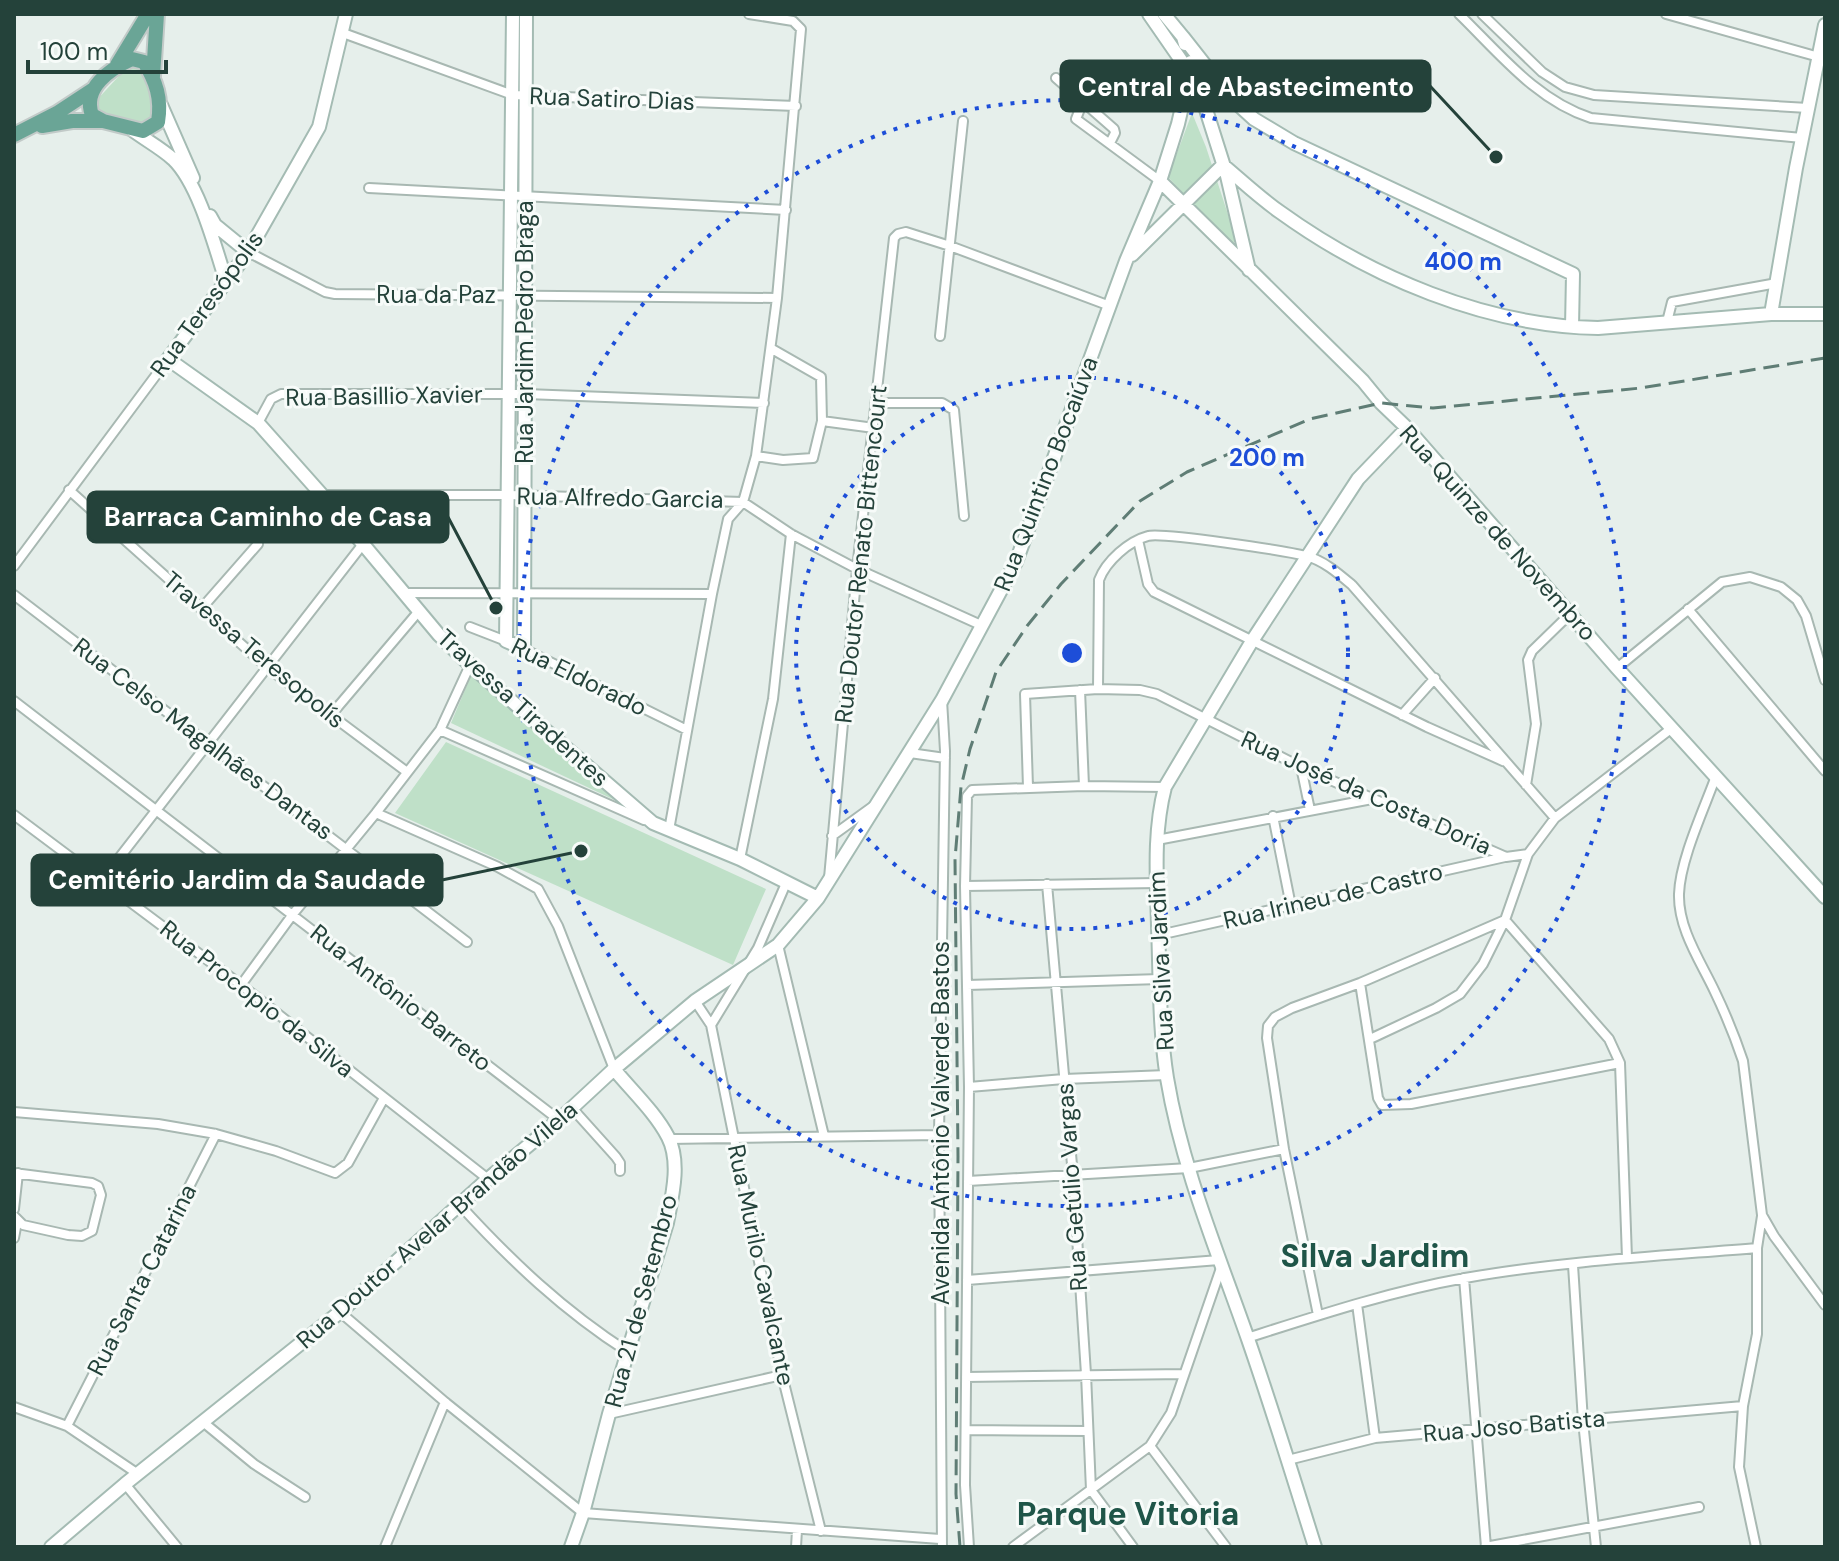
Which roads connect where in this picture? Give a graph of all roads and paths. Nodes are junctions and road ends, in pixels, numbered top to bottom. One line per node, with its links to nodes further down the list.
1 (148, 14): 17 (main road)
2 (157, 14): 18 (main road)
3 (346, 14): 13 (street, Rua Teresópolis)
4 (513, 14): 21 (street, Rua Jardim Pedro Braga)
5 (526, 14): 21 (street, Rua Jardim Pedro Braga)
6 (749, 14): 24 (street)
7 (1149, 14): 16 (street)
8 (1164, 14): 14 (street)
9 (1459, 14): 32 (street)
10 (1482, 14): 25 (street)
11 (1666, 14): 15 (street)
12 (1825, 25): 15 (street)
13 (343, 33): 21 (street, Rua Satiro Dias); 42 (street, Rua Teresópolis)
14 (1183, 37): 16 (street); 54 (street)
15 (1822, 57): 25 (street)
16 (1188, 64): 26 (street, Rua Quintino Bocaiúva); 30 (street)
17 (114, 68): 18 (main road); 20 (main road)
18 (153, 76): 23 (main road)
19 (1056, 78): 22 (street)
20 (92, 90): 27 (main road); 31 (main road)
21 (520, 96): 24 (street, Rua Satiro Dias); 37 (street, Rua Jardim Pedro Braga); 38 (street, Rua Jardim Pedro Braga)
22 (1083, 101): 33 (street); 33 (street)
23 (161, 105): 29 (main road); 42 (street)
24 (796, 106): 40 (street)
25 (1808, 108): 32 (street)
26 (1181, 112): 30 (street); 35 (street, Rua Quintino Bocaiúva)
27 (103, 121): 29 (main road); 31 (main road)
28 (963, 121): 41 (street)
29 (131, 129): 45 (street)
30 (1212, 130): 34 (street)
31 (16, 134)
32 (1802, 138): 46 (street)
33 (1110, 143): 35 (street)
34 (1223, 165): 39 (street); 44 (street); 54 (street)
35 (1160, 181): 39 (street, Rua Quinze de Novembro); 43 (street, Rua Quintino Bocaiúva)
36 (369, 188): 37 (street)
37 (510, 196): 38 (street); 47 (street, Rua Jardim Pedro Braga)
38 (525, 197): 40 (street); 48 (street, Rua Jardim Pedro Braga)
39 (1182, 204): 43 (street); 44 (street, Rua Quinze de Novembro)
40 (786, 210): 49 (street)
41 (950, 246): 50 (street); 55 (street); 61 (street, Rua Doutor Renato Bittencourt)
42 (248, 252): 45 (street, Rua Teresópolis); 47 (street, Rua da Paz)
43 (1126, 261): 50 (street, Rua Quintino Bocaiúva)
44 (1249, 270): 65 (street, Rua Quinze de Novembro)
45 (226, 281): 57 (street, Rua Teresópolis)
46 (1777, 283): 51 (street); 53 (street)
47 (509, 295): 48 (street, Rua da Paz); 59 (street, Rua Jardim Pedro Braga)
48 (526, 295): 49 (street, Rua da Paz); 58 (street, Rua Jardim Pedro Braga)
49 (777, 298): 56 (street)
50 (1110, 306): 89 (street, Rua Quintino Bocaiúva)
51 (1771, 314): 52 (street); 53 (street)
52 (1825, 314)
53 (1667, 322): 54 (street)
54 (1572, 327)
55 (940, 336)
56 (772, 349): 60 (street); 62 (street)
57 (168, 359): 63 (street, Travessa Tiradentes); 67 (street, Rua Teresópolis)
58 (526, 394): 59 (street, Rua Basillio Xavier); 60 (street, Rua Basillio Xavier); 70 (street, Rua Jardim Pedro Braga)
59 (508, 395): 63 (street, Rua Basillio Xavier); 69 (street, Rua Jardim Pedro Braga)
60 (764, 403): 66 (street)
61 (876, 403): 64 (street, Rua Doutor Renato Bittencourt); 72 (street)
62 (822, 421): 64 (street); 66 (street)
63 (258, 423): 68 (street, Travessa Tiradentes)
64 (874, 428): 79 (street, Rua Doutor Renato Bittencourt)
65 (1407, 428): 77 (street, Rua Silva Jardim); 88 (street, Rua Quinze de Novembro)
66 (756, 456): 71 (street)
67 (69, 490): 78 (street, Rua Teresópolis); 85 (street, Travessa Teresopolís)
68 (322, 495): 69 (street, Rua Alfredo Garcia); 76 (street, Travessa Tiradentes)
69 (509, 495): 70 (street, Rua Alfredo Garcia); 81 (street, Rua Jardim Pedro Braga)
70 (525, 496): 71 (street, Rua Alfredo Garcia); 82 (street, Rua Jardim Pedro Braga)
71 (743, 502): 73 (street, Rua Alfredo Garcia); 83 (street)
72 (964, 516)
73 (791, 534): 79 (street, Rua Alfredo Garcia); 136 (street)
74 (1138, 540): 77 (street); 92 (street); 99 (street)
75 (258, 544): 85 (street)
76 (363, 544): 80 (street, Travessa Tiradentes); 95 (street)
77 (1308, 556): 92 (street, Rua Silva Jardim); 97 (street)
78 (14, 566)
79 (857, 569): 89 (street, Rua Alfredo Garcia); 131 (street, Rua Doutor Renato Bittencourt)
80 (405, 593): 81 (street); 87 (street, Travessa Tiradentes)
81 (507, 594): 82 (street); 91 (street, Rua Jardim Pedro Braga)
82 (524, 594): 83 (street); 93 (street, Rua Jardim Pedro Braga)
83 (712, 594): 108 (street)
84 (14, 595): 109 (street, Rua Celso Magalhães Dantas)
85 (201, 609): 95 (street, Travessa Teresopolís)
86 (1688, 609): 96 (street); 98 (street); 114 (street)
87 (419, 611): 94 (street, Travessa Tiradentes); 104 (street)
88 (1570, 614): 96 (street, Rua Quinze de Novembro); 117 (street)
89 (983, 626): 101 (street, Rua Quintino Bocaiúva)
90 (470, 627): 91 (street, Rua Eldorado)
91 (506, 641): 93 (street, Rua Eldorado)
92 (1252, 641): 103 (street); 105 (street, Rua Silva Jardim)
93 (524, 649): 108 (street, Rua Eldorado)
94 (470, 665): 107 (street); 129 (street, Travessa Tiradentes)
95 (268, 668): 104 (street, Travessa Teresopolís); 109 (street)
96 (1617, 668): 106 (street, Rua Quinze de Novembro)
97 (1435, 678): 103 (street); 112 (street)
98 (1825, 680)
99 (1098, 689): 100 (street, Rua José da Costa Doria); 105 (street, Rua José da Costa Doria)
100 (1080, 690): 118 (street); 119 (street, Rua José da Costa Doria)
101 (942, 700): 110 (street, Rua Quintino Bocaiúva); 111 (street, Avenida Antônio Valverde Bastos)
102 (14, 701): 123 (street, Rua Antônio Barreto)
103 (1402, 715): 112 (street)
104 (330, 716): 115 (street, Travessa Teresopolís)
105 (1205, 719): 113 (street, Rua José da Costa Doria); 120 (street, Rua Silva Jardim)
106 (1672, 728): 116 (street, Rua Quinze de Novembro); 128 (street)
107 (440, 730): 115 (street); 129 (street)
108 (687, 730): 130 (street)
109 (206, 743): 123 (street); 133 (street, Rua Celso Magalhães Dantas)
110 (910, 753): 111 (street); 122 (street, Rua Quintino Bocaiúva)
111 (945, 758): 170 (street, Avenida Antônio Valverde Bastos)
112 (1507, 763): 117 (street)
113 (1301, 767): 121 (street, Rua José da Costa Doria); 124 (street)
114 (1825, 771)
115 (407, 772): 125 (street)
116 (1716, 776): 143 (street, Rua Quinze de Novembro); 183 (street)
117 (1526, 785): 128 (street)
118 (1084, 786): 119 (street); 120 (street)
119 (1028, 787): 142 (street, Avenida Antônio Valverde Bastos)
120 (1165, 787): 132 (street, Rua Silva Jardim)
121 (1373, 799): 124 (street); 135 (street, Rua José da Costa Doria)
122 (876, 805): 131 (street); 140 (street, Rua Quintino Bocaiúva)
123 (155, 810): 137 (street); 146 (street, Rua Antônio Barreto)
124 (1310, 810): 127 (street)
125 (376, 813): 133 (street); 161 (street)
126 (14, 815): 137 (street, Rua Procopio da Silva)
127 (1273, 816): 132 (street); 145 (street)
128 (1555, 818): 134 (street)
129 (653, 823): 130 (street, Travessa Tiradentes)
130 (669, 830): 136 (street, Travessa Tiradentes)
131 (832, 836): 140 (street, Rua Doutor Renato Bittencourt)
132 (1157, 840): 139 (street, Rua Silva Jardim)
133 (347, 849): 146 (street); 149 (street, Rua Celso Magalhães Dantas)
134 (1528, 854): 135 (street, Rua José da Costa Doria); 147 (street)
135 (1506, 857): 145 (street, Rua Irineu de Castro)
136 (740, 859): 138 (street, Travessa Tiradentes)
137 (102, 880): 155 (street, Rua Procopio da Silva)
138 (787, 881): 144 (street, Travessa Tiradentes); 151 (street)
139 (1157, 883): 141 (street); 148 (street, Rua Silva Jardim)
140 (828, 884): 144 (street, Rua Quintino Bocaiúva)
141 (1047, 884): 142 (street); 153 (street, Rua Getúlio Vargas)
142 (965, 886): 156 (street, Avenida Antônio Valverde Bastos)
143 (1825, 897)
144 (818, 898): 150 (street, Rua Doutor Avelar Brandão Vilela)
145 (1291, 906): 148 (street, Rua Irineu de Castro)
146 (293, 914): 155 (street); 168 (street, Rua Antônio Barreto)
147 (1505, 920): 154 (street); 159 (street); 160 (street)
148 (1159, 935): 152 (street, Rua Silva Jardim)
149 (467, 942)
150 (778, 945): 151 (street, Rua Doutor Avelar Brandão Vilela); 171 (street)
151 (750, 962): 157 (street, Rua Doutor Avelar Brandão Vilela); 158 (street)
152 (1160, 979): 153 (street); 162 (street, Rua Silva Jardim)
153 (1055, 981): 156 (street); 163 (street, Rua Getúlio Vargas)
154 (1360, 983): 159 (street); 174 (street)
155 (241, 985): 165 (street, Rua Procopio da Silva)
156 (967, 985): 164 (street, Avenida Antônio Valverde Bastos)
157 (695, 1001): 158 (street, Rua Murilo Cavalcante); 161 (street, Rua Doutor Avelar Brandão Vilela)
158 (711, 1025): 172 (street, Rua Murilo Cavalcante)
159 (1370, 1039): 160 (street)
160 (1620, 1063): 187 (street)
161 (614, 1069): 166 (street, Rua Doutor Avelar Brandão Vilela); 173 (street)
162 (1167, 1075): 163 (street); 175 (street, Rua Silva Jardim)
163 (1064, 1079): 164 (street); 178 (street, Rua Getúlio Vargas)
164 (969, 1087): 180 (street, Avenida Antônio Valverde Bastos)
165 (384, 1098): 169 (street); 179 (street, Rua Procopio da Silva)
166 (572, 1108): 168 (street, Rua Doutor Avelar Brandão Vilela); 176 (street)
167 (14, 1112): 169 (street)
168 (559, 1120): 179 (street, Rua Doutor Avelar Brandão Vilela)
169 (216, 1134): 209 (street, Rua Santa Catarina)
170 (939, 1135): 171 (street); 225 (street, Avenida Antônio Valverde Bastos)
171 (824, 1136): 172 (street)
172 (734, 1137): 173 (street); 201 (street, Rua Murilo Cavalcante)
173 (669, 1139): 198 (street, Rua 21 de Setembro)
174 (1284, 1149): 175 (street); 196 (street)
175 (1189, 1168): 178 (street); 188 (street, Rua Silva Jardim)
176 (620, 1171)
177 (16, 1173): 182 (street); 184 (street)
178 (1073, 1176): 180 (street); 190 (street, Rua Getúlio Vargas)
179 (488, 1179): 181 (street, Rua Doutor Avelar Brandão Vilela)
180 (968, 1181): 192 (street, Avenida Antônio Valverde Bastos)
181 (459, 1204): 195 (street, Rua Doutor Avelar Brandão Vilela); 198 (street)
182 (14, 1209)
183 (1762, 1215): 186 (street); 194 (street)
184 (16, 1219): 185 (street)
185 (14, 1238)
186 (1757, 1248): 187 (street); 204 (street)
187 (1627, 1258): 189 (street)
188 (1220, 1264): 190 (street); 197 (street, Rua Silva Jardim); 200 (street)
189 (1573, 1265): 191 (street); 207 (street)
190 (1079, 1272): 192 (street); 199 (street, Rua Getúlio Vargas)
191 (1464, 1278): 193 (street); 210 (street)
192 (967, 1280): 202 (street, Avenida Antônio Valverde Bastos)
193 (1357, 1304): 196 (street); 213 (street)
194 (1825, 1305)
195 (340, 1312): 203 (street); 208 (street, Rua Doutor Avelar Brandão Vilela)
196 (1318, 1315): 197 (street)
197 (1247, 1338): 215 (street, Rua Silva Jardim)
198 (628, 1352): 206 (street, Rua 21 de Setembro)
199 (1086, 1374): 200 (street); 202 (street); 212 (street, Rua Getúlio Vargas)
200 (1184, 1374): 214 (street)
201 (782, 1375): 206 (street); 224 (street, Rua Murilo Cavalcante)
202 (966, 1377): 211 (street, Avenida Antônio Valverde Bastos)
203 (445, 1402): 221 (street); 228 (street)
204 (1743, 1406): 207 (street, Rua Joso Batista); 238 (street)
205 (14, 1407): 209 (street)
206 (609, 1414): 221 (street, Rua 21 de Setembro)
207 (1583, 1421): 210 (street, Rua Joso Batista); 222 (street)
208 (203, 1422): 216 (street, Rua Doutor Avelar Brandão Vilela); 219 (street)
209 (67, 1426): 216 (street)
210 (1476, 1429): 213 (street, Rua Joso Batista); 236 (street)
211 (967, 1430): 212 (street); 231 (street, Avenida Antônio Valverde Bastos)
212 (1088, 1431): 218 (street, Rua Getúlio Vargas)
213 (1375, 1438): 215 (street, Rua Joso Batista)
214 (1150, 1446): 218 (street); 234 (street)
215 (1288, 1460): 235 (street, Rua Silva Jardim)
216 (138, 1474): 217 (street, Rua Doutor Avelar Brandão Vilela)
217 (125, 1484): 226 (street, Rua Doutor Avelar Brandão Vilela); 227 (street)
218 (1091, 1490): 232 (street); 233 (street)
219 (305, 1497)
220 (1699, 1507): 222 (street)
221 (583, 1513): 223 (street); 229 (street, Rua 21 de Setembro)
222 (1594, 1527): 236 (street); 237 (street)
223 (797, 1530): 224 (street); 230 (street)
224 (821, 1531): 225 (street)
225 (941, 1543)
226 (51, 1547)
227 (177, 1547)
228 (385, 1547)
229 (571, 1547)
230 (796, 1547)
231 (969, 1547)
232 (1013, 1547)
233 (1133, 1547)
234 (1226, 1547)
235 (1315, 1547)
236 (1486, 1547)
237 (1596, 1547)
238 (1756, 1547)

